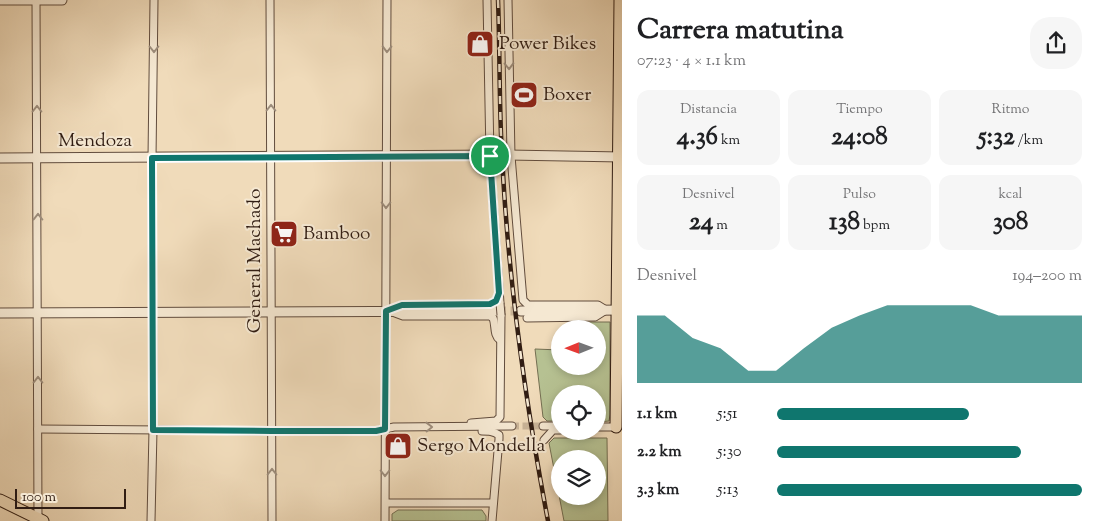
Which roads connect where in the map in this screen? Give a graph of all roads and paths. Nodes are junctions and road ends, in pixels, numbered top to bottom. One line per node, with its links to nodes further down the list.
1 (0, 0): 2 (street)
2 (36, 0): 3 (street); 16 (street, one-way to 2)
3 (62, 0)
4 (154, 0): 17 (street, one-way to 17)
5 (270, 0): 12 (street, General Machado, one-way to 5)
6 (388, 0): 13 (street, one-way to 13)
7 (487, 0): 10 (street)
8 (508, 0): 11 (street, one-way to 11)
9 (620, 0): 14 (main road)
10 (490, 156): 11 (street, Mendoza); 13 (street, Mendoza); 18 (street)
11 (511, 156): 14 (street, Mendoza); 19 (street)
12 (271, 157): 13 (street, Mendoza); 17 (street, Mendoza); 25 (street, General Machado)
13 (386, 157): 22 (street, one-way to 22)
14 (620, 157): 21 (main road)
15 (0, 158): 16 (street, Mendoza)
16 (37, 158): 17 (street, Mendoza); 23 (street, one-way to 16)
17 (152, 158): 24 (street)
18 (499, 293): 20 (street); 22 (street)
19 (523, 307): 21 (street)
20 (499, 310): 22 (street); 28 (street)
21 (615, 310): 27 (street); 34 (main road)
22 (387, 311): 25 (street); 28 (street); 36 (street)
23 (38, 312): 24 (street); 26 (street); 35 (street, one-way to 23)
24 (153, 312): 25 (street); 37 (street)
25 (272, 312): 38 (street, General Machado)
26 (0, 313)
27 (527, 318)
28 (500, 340): 31 (street)
29 (512, 426): 31 (street)
30 (543, 426): 32 (street)
31 (463, 427): 36 (street, one-way to 31); 42 (street)
32 (551, 427)
33 (606, 427): 34 (street)
34 (619, 427)
35 (38, 429): 37 (street); 44 (street)
36 (385, 429): 38 (street); 43 (street, one-way to 43)
37 (153, 430): 38 (street); 45 (street)
38 (272, 431): 46 (street, General Machado, one-way to 38)
39 (551, 431): 40 (street)
40 (544, 440)
41 (0, 500): 44 (main road)
42 (493, 502): 43 (street); 48 (street)
43 (386, 503): 47 (street)
44 (40, 520)
45 (151, 521)
46 (272, 521)
47 (386, 521)
48 (492, 521)

